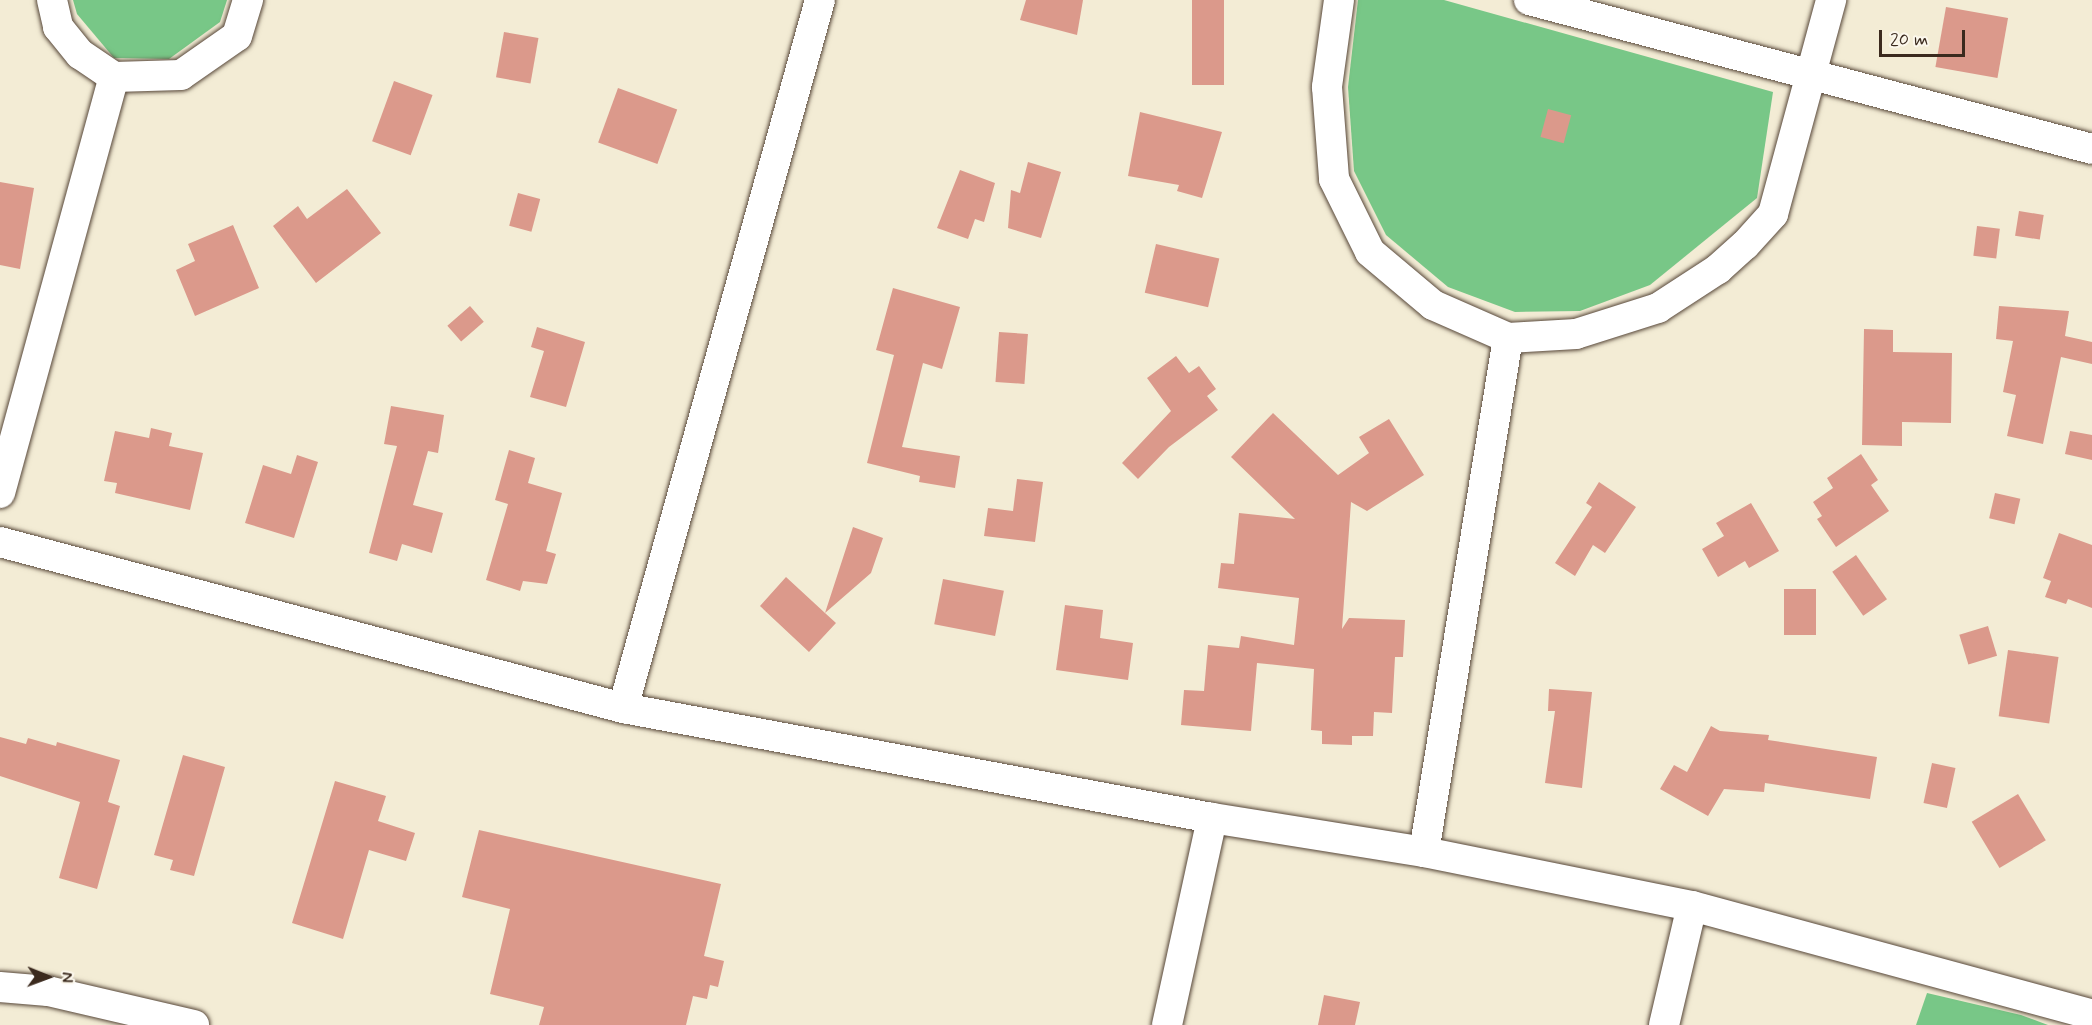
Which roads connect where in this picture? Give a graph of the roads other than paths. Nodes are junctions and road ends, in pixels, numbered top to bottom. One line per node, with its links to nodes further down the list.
1 (52, 0): 7 (street)
2 (248, 0): 7 (street)
3 (820, 0): 13 (street)
4 (1339, 0): 10 (street)
5 (1529, 0): 8 (street)
6 (1831, 0): 8 (street)
7 (114, 77): 11 (street)
8 (1810, 78): 9 (street); 10 (street)
9 (2092, 149)
10 (1508, 338): 15 (street)
11 (0, 493)
12 (0, 542): 13 (street)
13 (623, 708): 14 (street)
14 (1212, 818): 15 (street); 20 (street)
15 (1424, 852): 16 (street)
16 (1692, 906): 18 (street); 21 (street)
17 (0, 987): 19 (street)
18 (2092, 1015)
19 (194, 1025)
20 (1167, 1025)
21 (1664, 1025)

